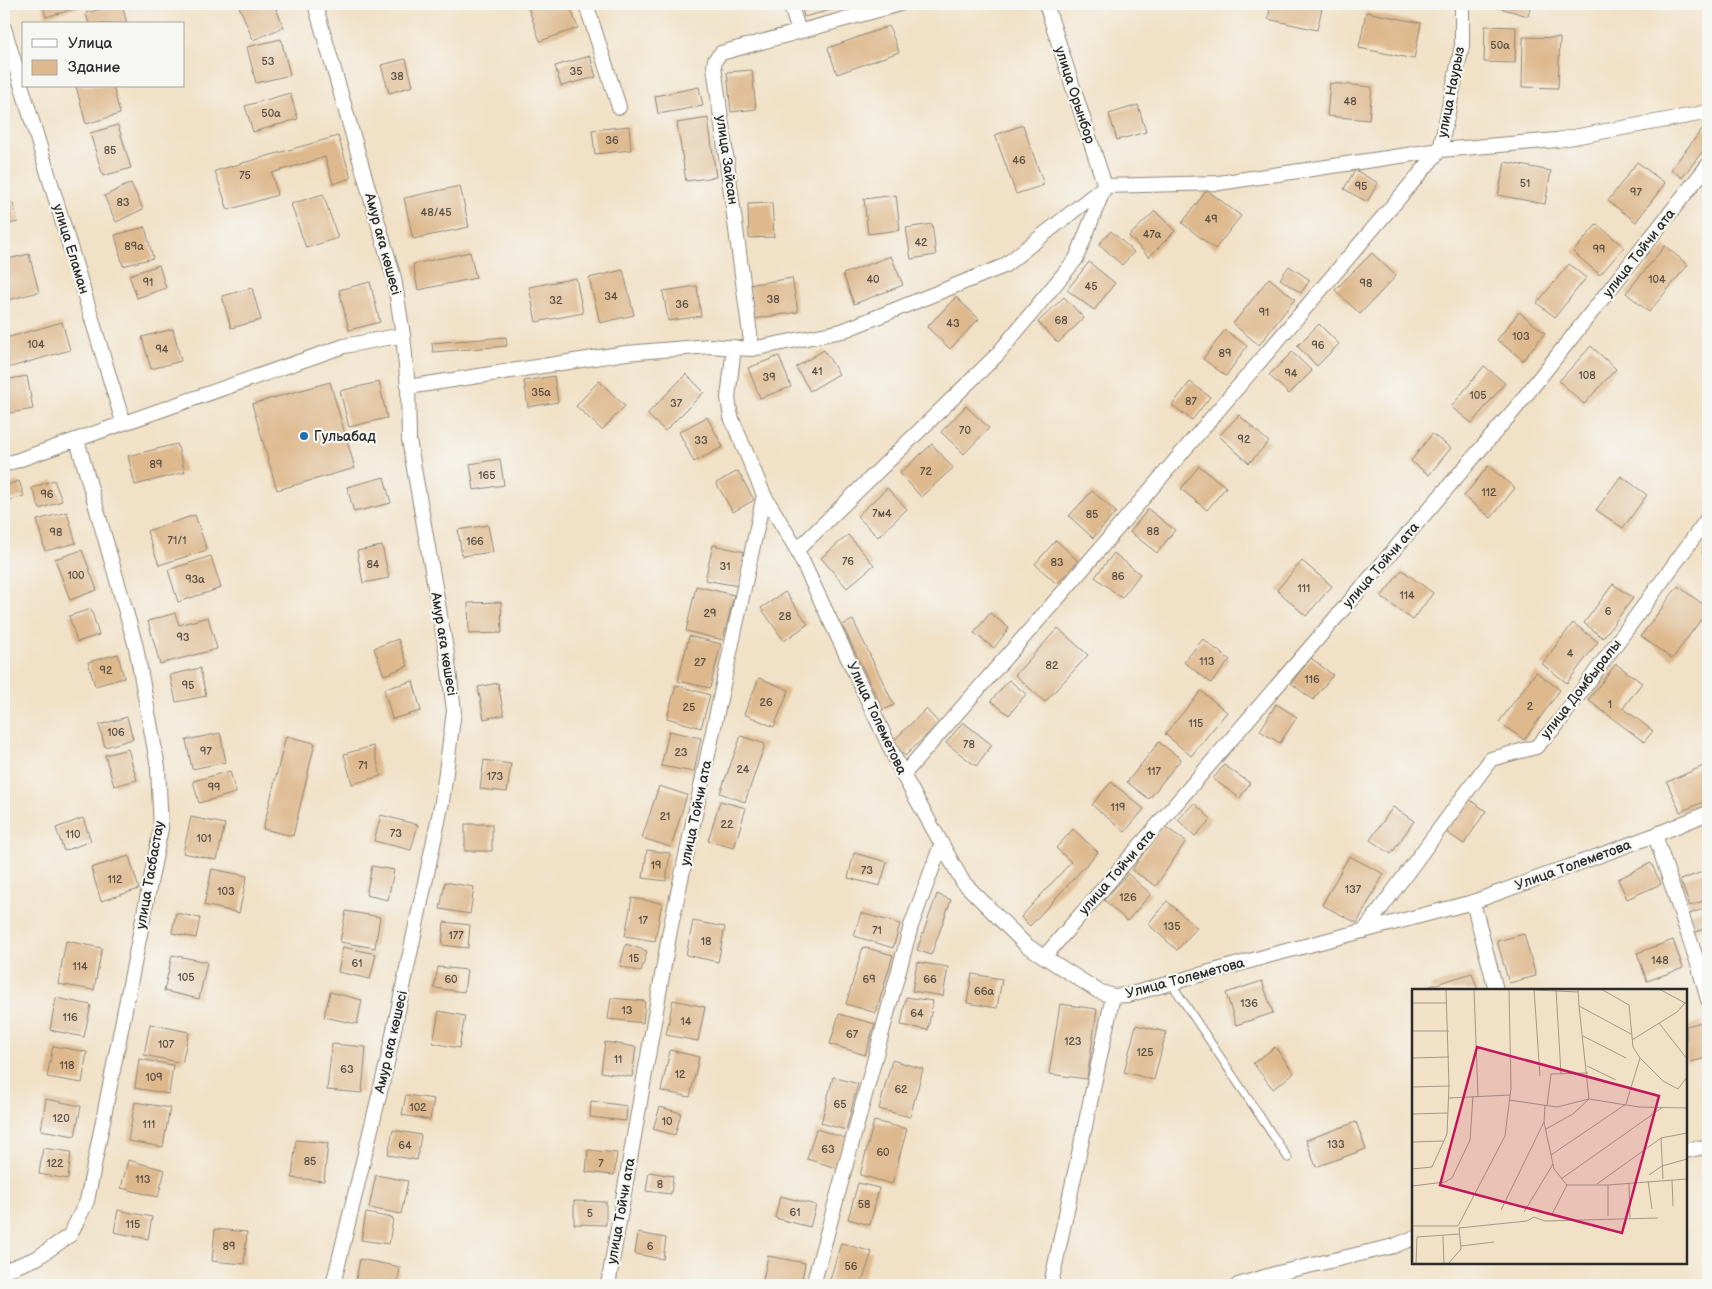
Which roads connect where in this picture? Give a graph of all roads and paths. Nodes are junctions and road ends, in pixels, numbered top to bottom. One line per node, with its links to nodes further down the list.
1 (315, 4): 16 (street, Амур аға көшесі)
2 (586, 4): 11 (street)
3 (790, 4): 8 (street)
4 (900, 4): 8 (street, улица Зайсан)
5 (1046, 4): 15 (street, улица Орынбор)
6 (1462, 4): 13 (street, улица Наурыз)
7 (4, 28): 9 (street, улица Еламан)
8 (799, 32): 18 (street, улица Зайсан)
9 (22, 88)
10 (22, 88): 20 (street, улица Еламан)
11 (619, 107)
12 (1708, 111): 13 (street)
13 (1440, 150): 15 (street); 26 (street)
14 (1708, 165): 32 (street, улица Тойчи ата)
15 (1105, 186): 18 (street); 25 (street)
16 (403, 336): 19 (street, Амур аға көшесі); 20 (street)
17 (734, 347): 18 (street); 19 (street); 23 (street)
18 (752, 349)
19 (408, 387): 43 (street, Амур аға көшесі)
20 (123, 422): 21 (street)
21 (77, 440): 22 (street); 41 (street, улица Тасбастау)
22 (4, 465)
23 (764, 495): 25 (street, Улица Толеметова); 44 (street, улица Тойчи ата)
24 (1708, 518): 31 (street, улица Домбыралы)
25 (797, 550): 26 (street, Улица Толеметова)
26 (903, 775): 29 (street, Улица Толеметова)
27 (1708, 813): 28 (street, Улица Толеметова)
28 (1655, 835): 30 (street, Улица Толеметова); 36 (street)
29 (941, 845): 32 (street, Улица Толеметова); 45 (street)
30 (1473, 902): 31 (street, Улица Толеметова); 34 (street)
31 (1364, 931): 33 (street, Улица Толеметова)
32 (1044, 956): 35 (street, Улица Толеметова)
33 (1171, 983): 35 (street, Улица Толеметова); 39 (lane)
34 (1496, 989)
35 (1113, 996): 42 (street)
36 (1708, 1000)
37 (1708, 1146): 38 (street)
38 (1687, 1151)
39 (1288, 1158)
40 (1412, 1238): 46 (street)
41 (4, 1271)
42 (1052, 1279)
43 (333, 1285)
44 (608, 1285)
45 (813, 1285)
46 (1238, 1285)

